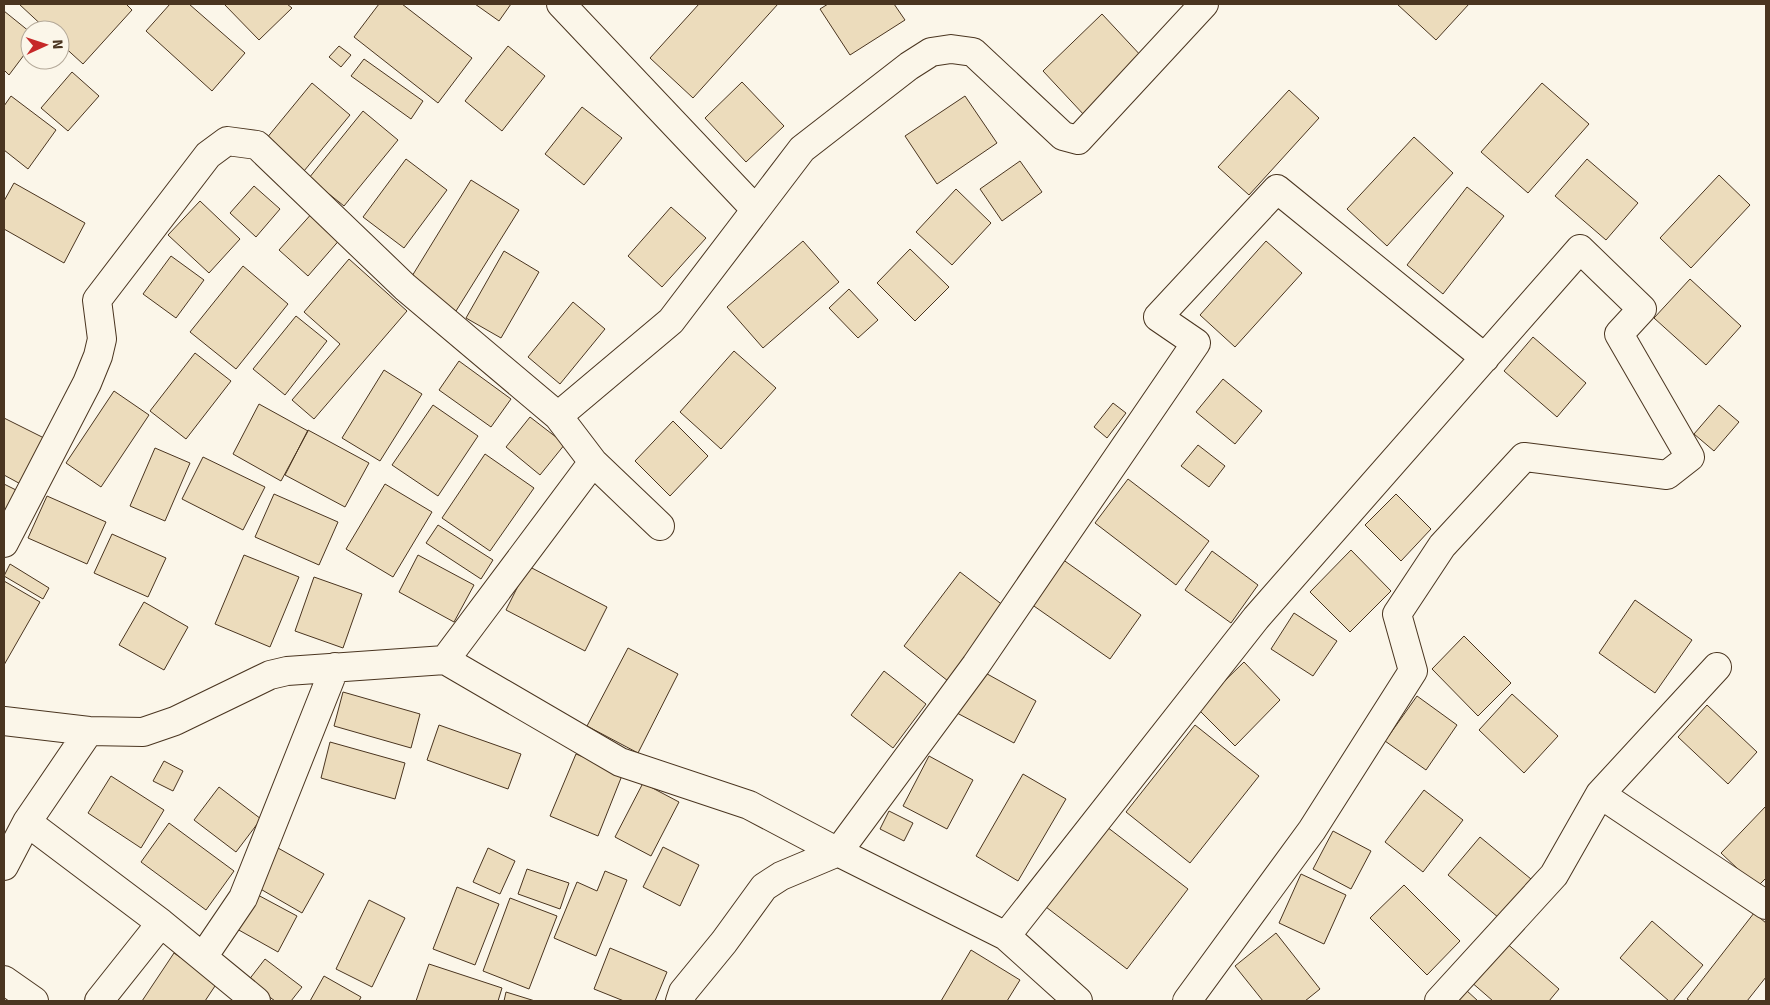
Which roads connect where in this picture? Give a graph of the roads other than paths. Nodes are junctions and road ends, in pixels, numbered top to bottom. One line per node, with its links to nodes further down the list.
1 (561, 4): 3 (street)
2 (1204, 4): 3 (street)
3 (755, 210): 5 (street)
4 (1485, 358): 16 (street); 20 (street); 28 (street)
5 (558, 416): 6 (street); 8 (street)
6 (593, 462): 7 (street); 9 (street)
7 (660, 526)
8 (4, 542)
9 (445, 660): 10 (street); 16 (street)
10 (335, 667): 13 (street); 21 (street)
11 (1718, 667): 14 (street)
12 (4, 720): 13 (street)
13 (89, 731): 15 (street)
14 (1600, 794): 18 (street); 29 (street)
15 (28, 822): 17 (street); 19 (street)
16 (838, 852): 20 (street); 26 (street)
17 (4, 866)
18 (1766, 905)
19 (161, 923): 21 (street); 24 (street)
20 (1006, 936): 27 (street)
21 (203, 957): 25 (street)
22 (4, 980): 23 (street)
23 (34, 1001)
24 (99, 1001)
25 (256, 1001)
26 (680, 1001)
27 (1078, 1001)
28 (1187, 1001)
29 (1439, 1001)

